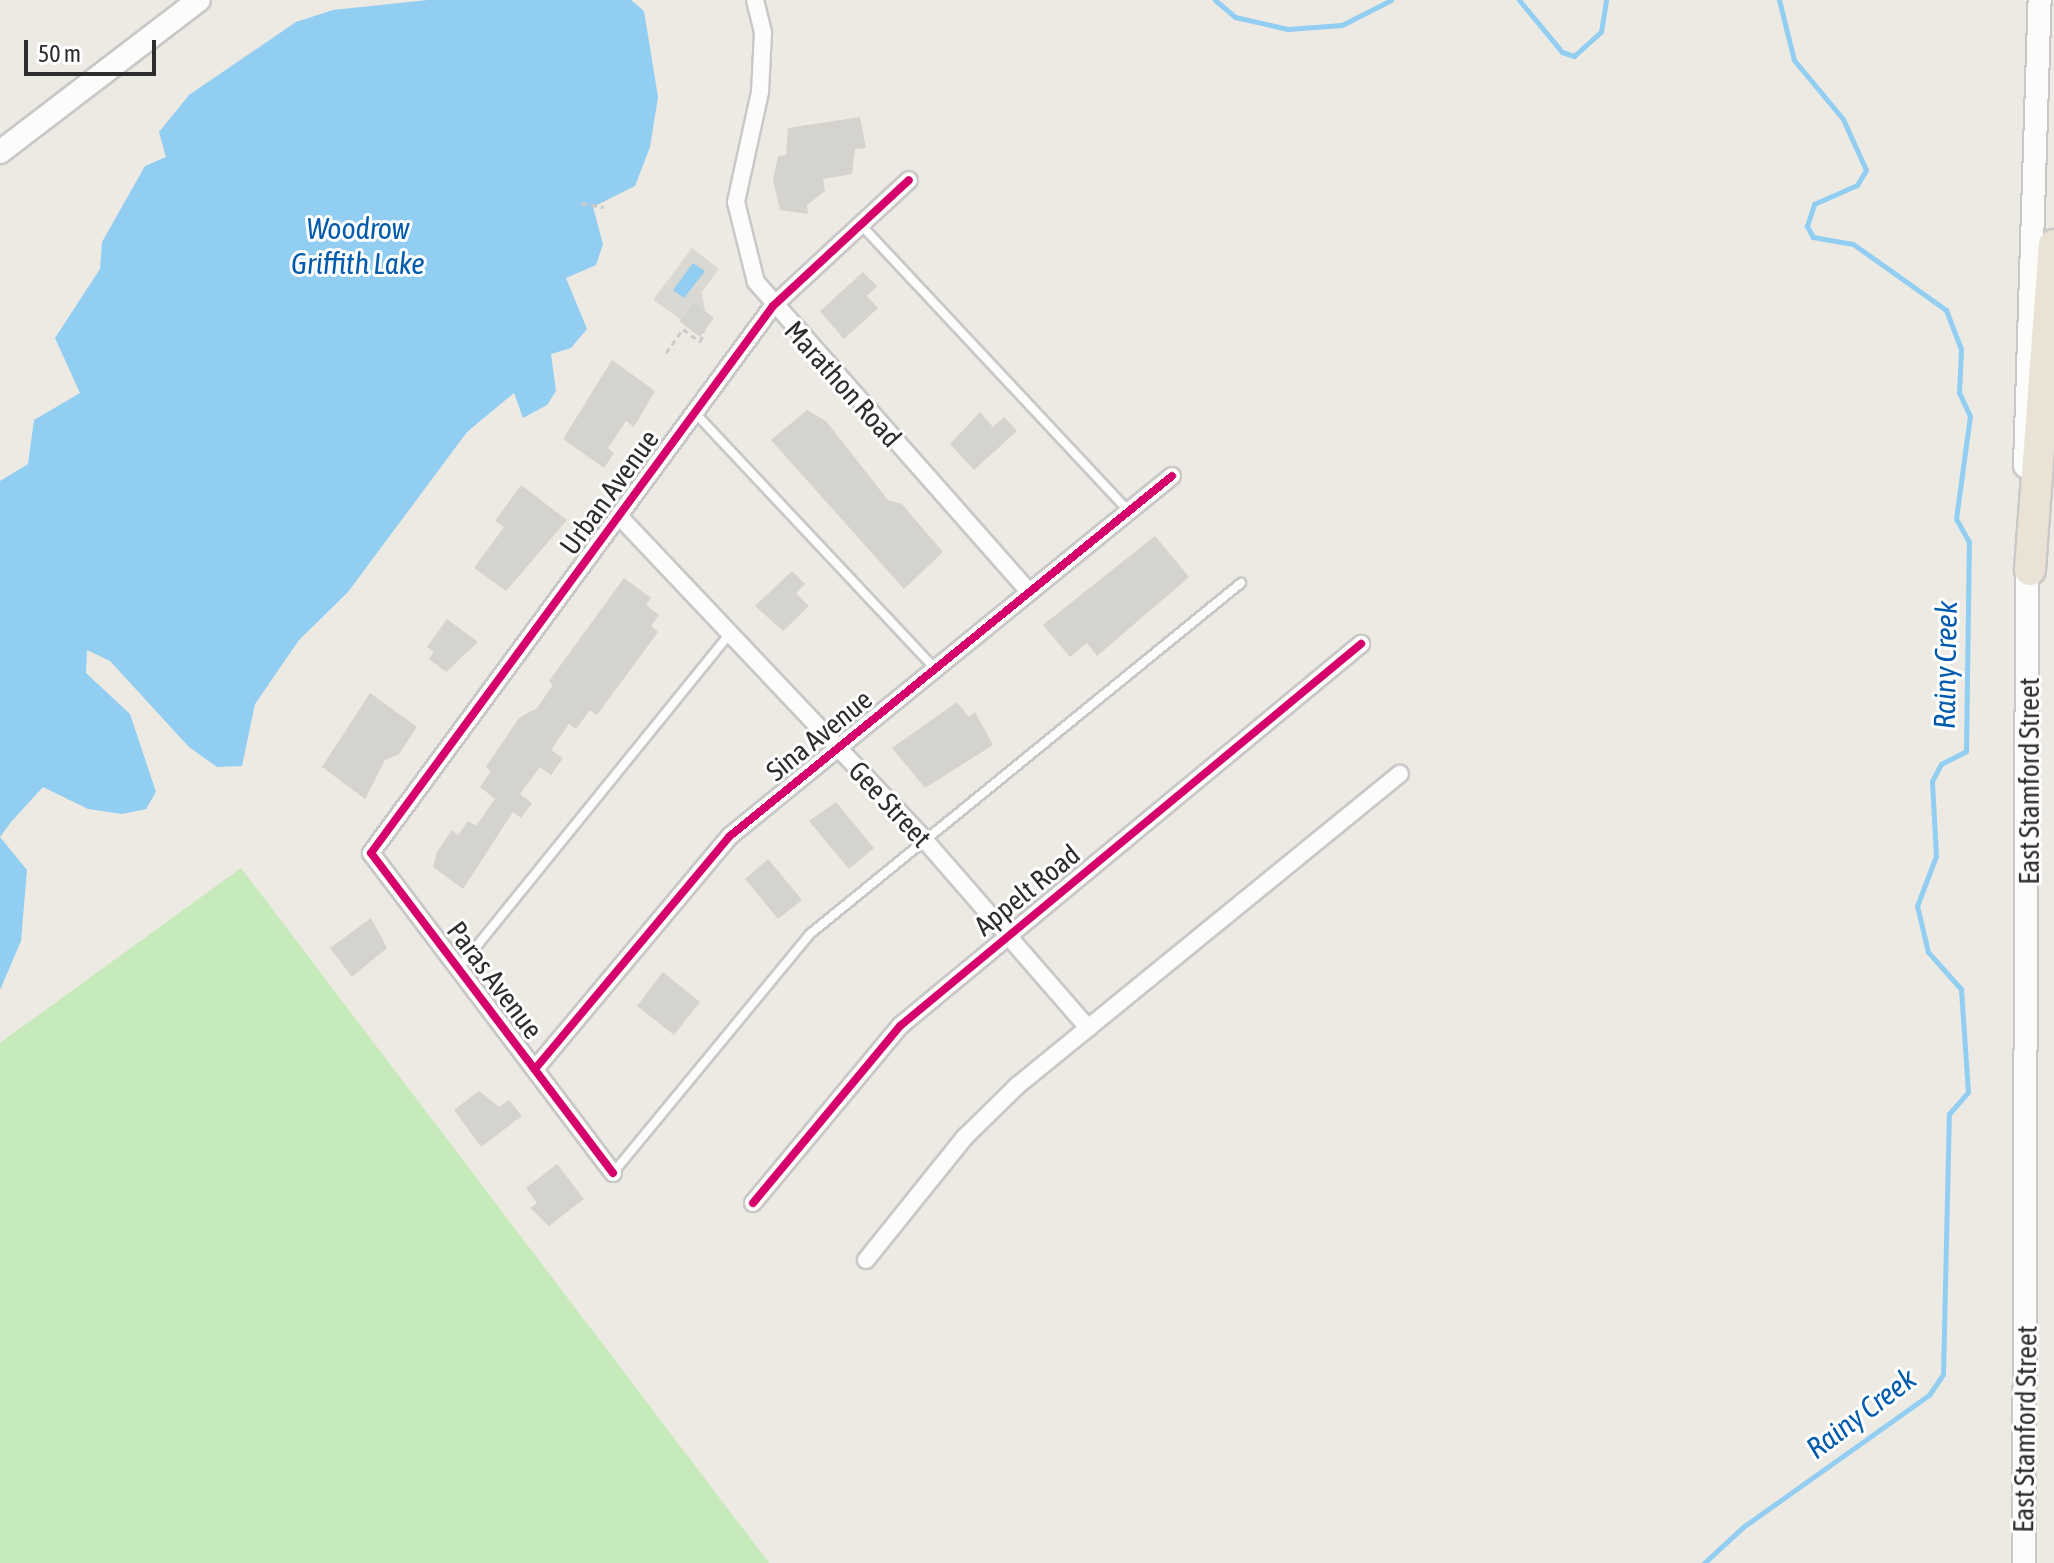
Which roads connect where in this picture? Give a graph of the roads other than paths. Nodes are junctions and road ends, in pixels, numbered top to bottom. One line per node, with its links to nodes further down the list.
1 (199, 0): 4 (main road)
2 (755, 0): 8 (street, Marathon Road)
3 (2040, 0): 13 (main road, East Stamford Street)
4 (0, 152)
5 (909, 180): 6 (street, Urban Avenue)
6 (861, 225): 8 (street, Urban Avenue); 11 (lane)
7 (2054, 245): 13 (highway)
8 (773, 306): 9 (street, Urban Avenue); 15 (street, Marathon Road)
9 (695, 413): 12 (street, Urban Avenue); 18 (lane)
10 (1172, 476): 11 (street, Sina Avenue)
11 (1129, 511): 15 (street, Sina Avenue)
12 (619, 516): 16 (street, Gee Street); 22 (street, Urban Avenue)
13 (2030, 570): 30 (main road, East Stamford Street)
14 (1241, 583): 21 (lane)
15 (1029, 592): 18 (street, Sina Avenue)
16 (729, 634): 19 (street, Gee Street); 24 (lane)
17 (1361, 644): 23 (street, Appelt Road)
18 (935, 669): 19 (street, Sina Avenue)
19 (837, 748): 21 (street, Gee Street); 26 (street, Sina Avenue)
20 (1400, 774): 25 (street)
21 (923, 838): 23 (street, Gee Street); 27 (lane)
22 (371, 853): 24 (street, Paras Avenue)
23 (1008, 935): 25 (street, Gee Street); 28 (street, Appelt Road)
24 (459, 968): 26 (street, Paras Avenue)
25 (1088, 1028): 29 (street)
26 (535, 1069): 27 (street, Paras Avenue)
27 (613, 1173)
28 (753, 1203)
29 (866, 1260)
30 (2024, 1563)

